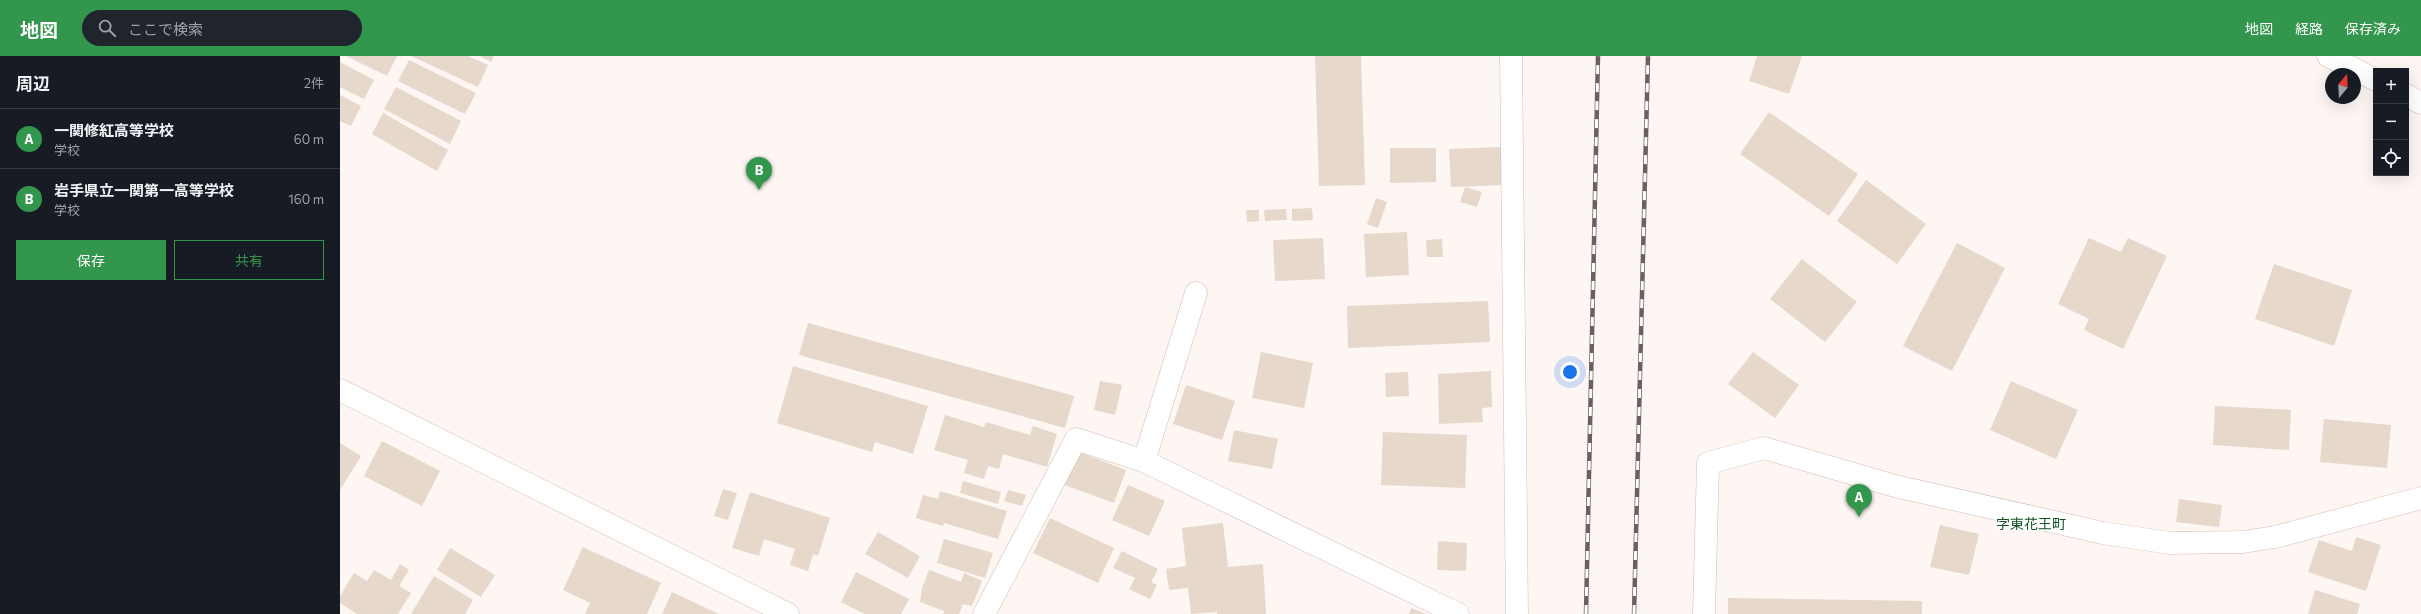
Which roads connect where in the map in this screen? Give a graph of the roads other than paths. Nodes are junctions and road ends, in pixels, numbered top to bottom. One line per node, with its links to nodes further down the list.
1 (1511, 56): 13 (street)
2 (2328, 56): 3 (street)
3 (2373, 78)
4 (2409, 97): 5 (street)
5 (2421, 103)
6 (1196, 293): 8 (street)
7 (340, 390): 10 (street)
8 (1144, 461): 11 (street); 12 (street)
9 (2421, 498): 14 (street)
10 (788, 614)
11 (984, 614)
12 (1458, 614)
13 (1517, 614)
14 (1704, 614)

